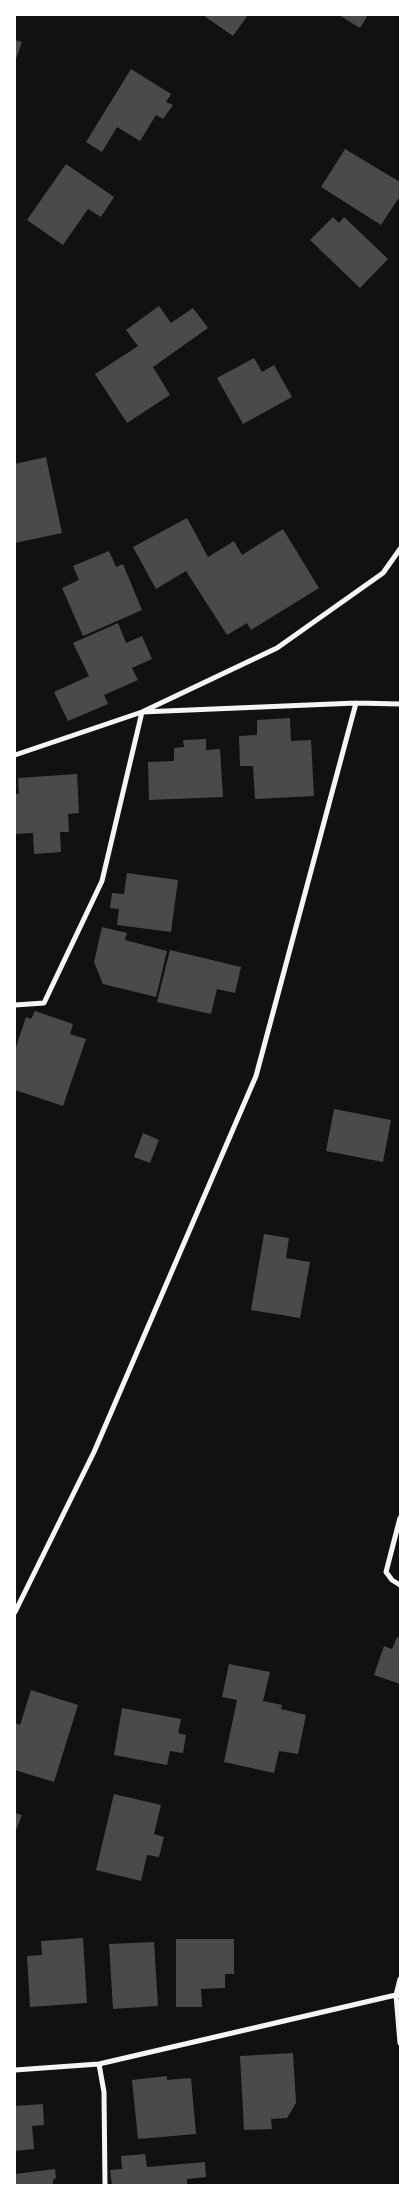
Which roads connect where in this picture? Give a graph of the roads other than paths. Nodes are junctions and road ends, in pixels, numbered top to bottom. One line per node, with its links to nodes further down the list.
1 (400, 549): 4 (street)
2 (356, 703): 3 (street); 4 (street); 9 (street)
3 (400, 704)
4 (142, 712): 5 (street); 6 (street)
5 (15, 755)
6 (15, 1005)
7 (400, 1518): 8 (street)
8 (400, 1585)
9 (15, 1612)
10 (400, 1979): 11 (street)
11 (398, 1995): 12 (street); 13 (street)
12 (400, 2043)
13 (99, 2064): 14 (street); 15 (street)
14 (15, 2070)
15 (105, 2185)

